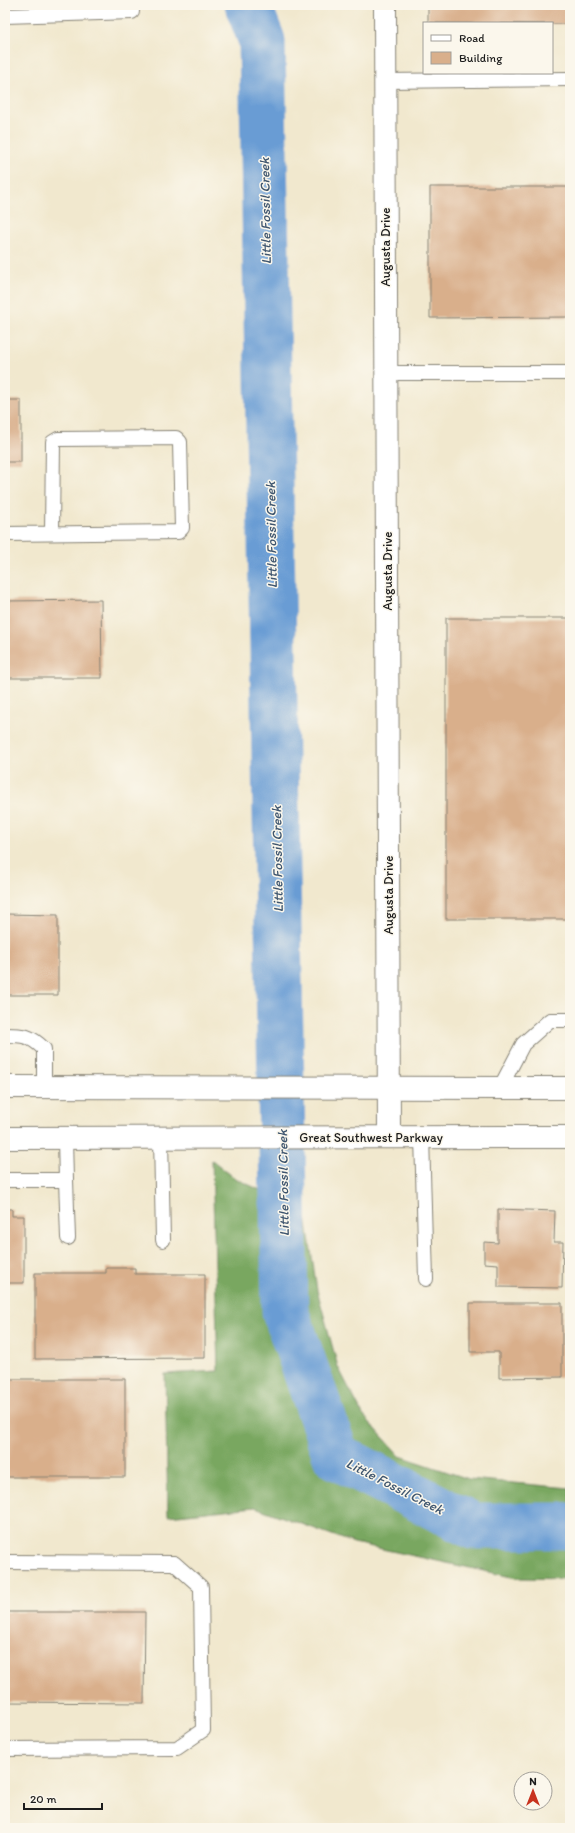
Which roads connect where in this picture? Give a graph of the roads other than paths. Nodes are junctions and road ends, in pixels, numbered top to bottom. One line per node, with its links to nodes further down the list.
1 (132, 5): 3 (lane)
2 (385, 5): 5 (street, Augusta Drive)
3 (5, 16)
4 (570, 79): 5 (lane)
5 (385, 81): 6 (street, Augusta Drive)
6 (386, 373): 7 (lane); 14 (street, Augusta Drive)
7 (570, 373)
8 (52, 533): 8 (lane); 9 (lane)
9 (5, 534)
10 (570, 1020): 15 (lane)
11 (5, 1035): 13 (lane)
12 (5, 1087): 13 (street)
13 (44, 1087): 14 (street)
14 (389, 1088): 15 (street); 17 (street, Augusta Drive)
15 (500, 1088): 16 (street)
16 (570, 1088)
17 (389, 1136): 18 (street, Great Southwest Parkway); 19 (street, Great Southwest Parkway)
18 (422, 1136): 20 (street, Great Southwest Parkway); 27 (lane)
19 (161, 1137): 22 (street, Great Southwest Parkway); 26 (lane)
20 (570, 1137)
21 (5, 1138): 22 (street, Great Southwest Parkway)
22 (65, 1138): 24 (lane)
23 (5, 1180): 24 (lane)
24 (66, 1180): 25 (lane)
25 (68, 1238)
26 (163, 1240)
27 (426, 1279)
28 (5, 1562): 29 (lane)
29 (5, 1749)

